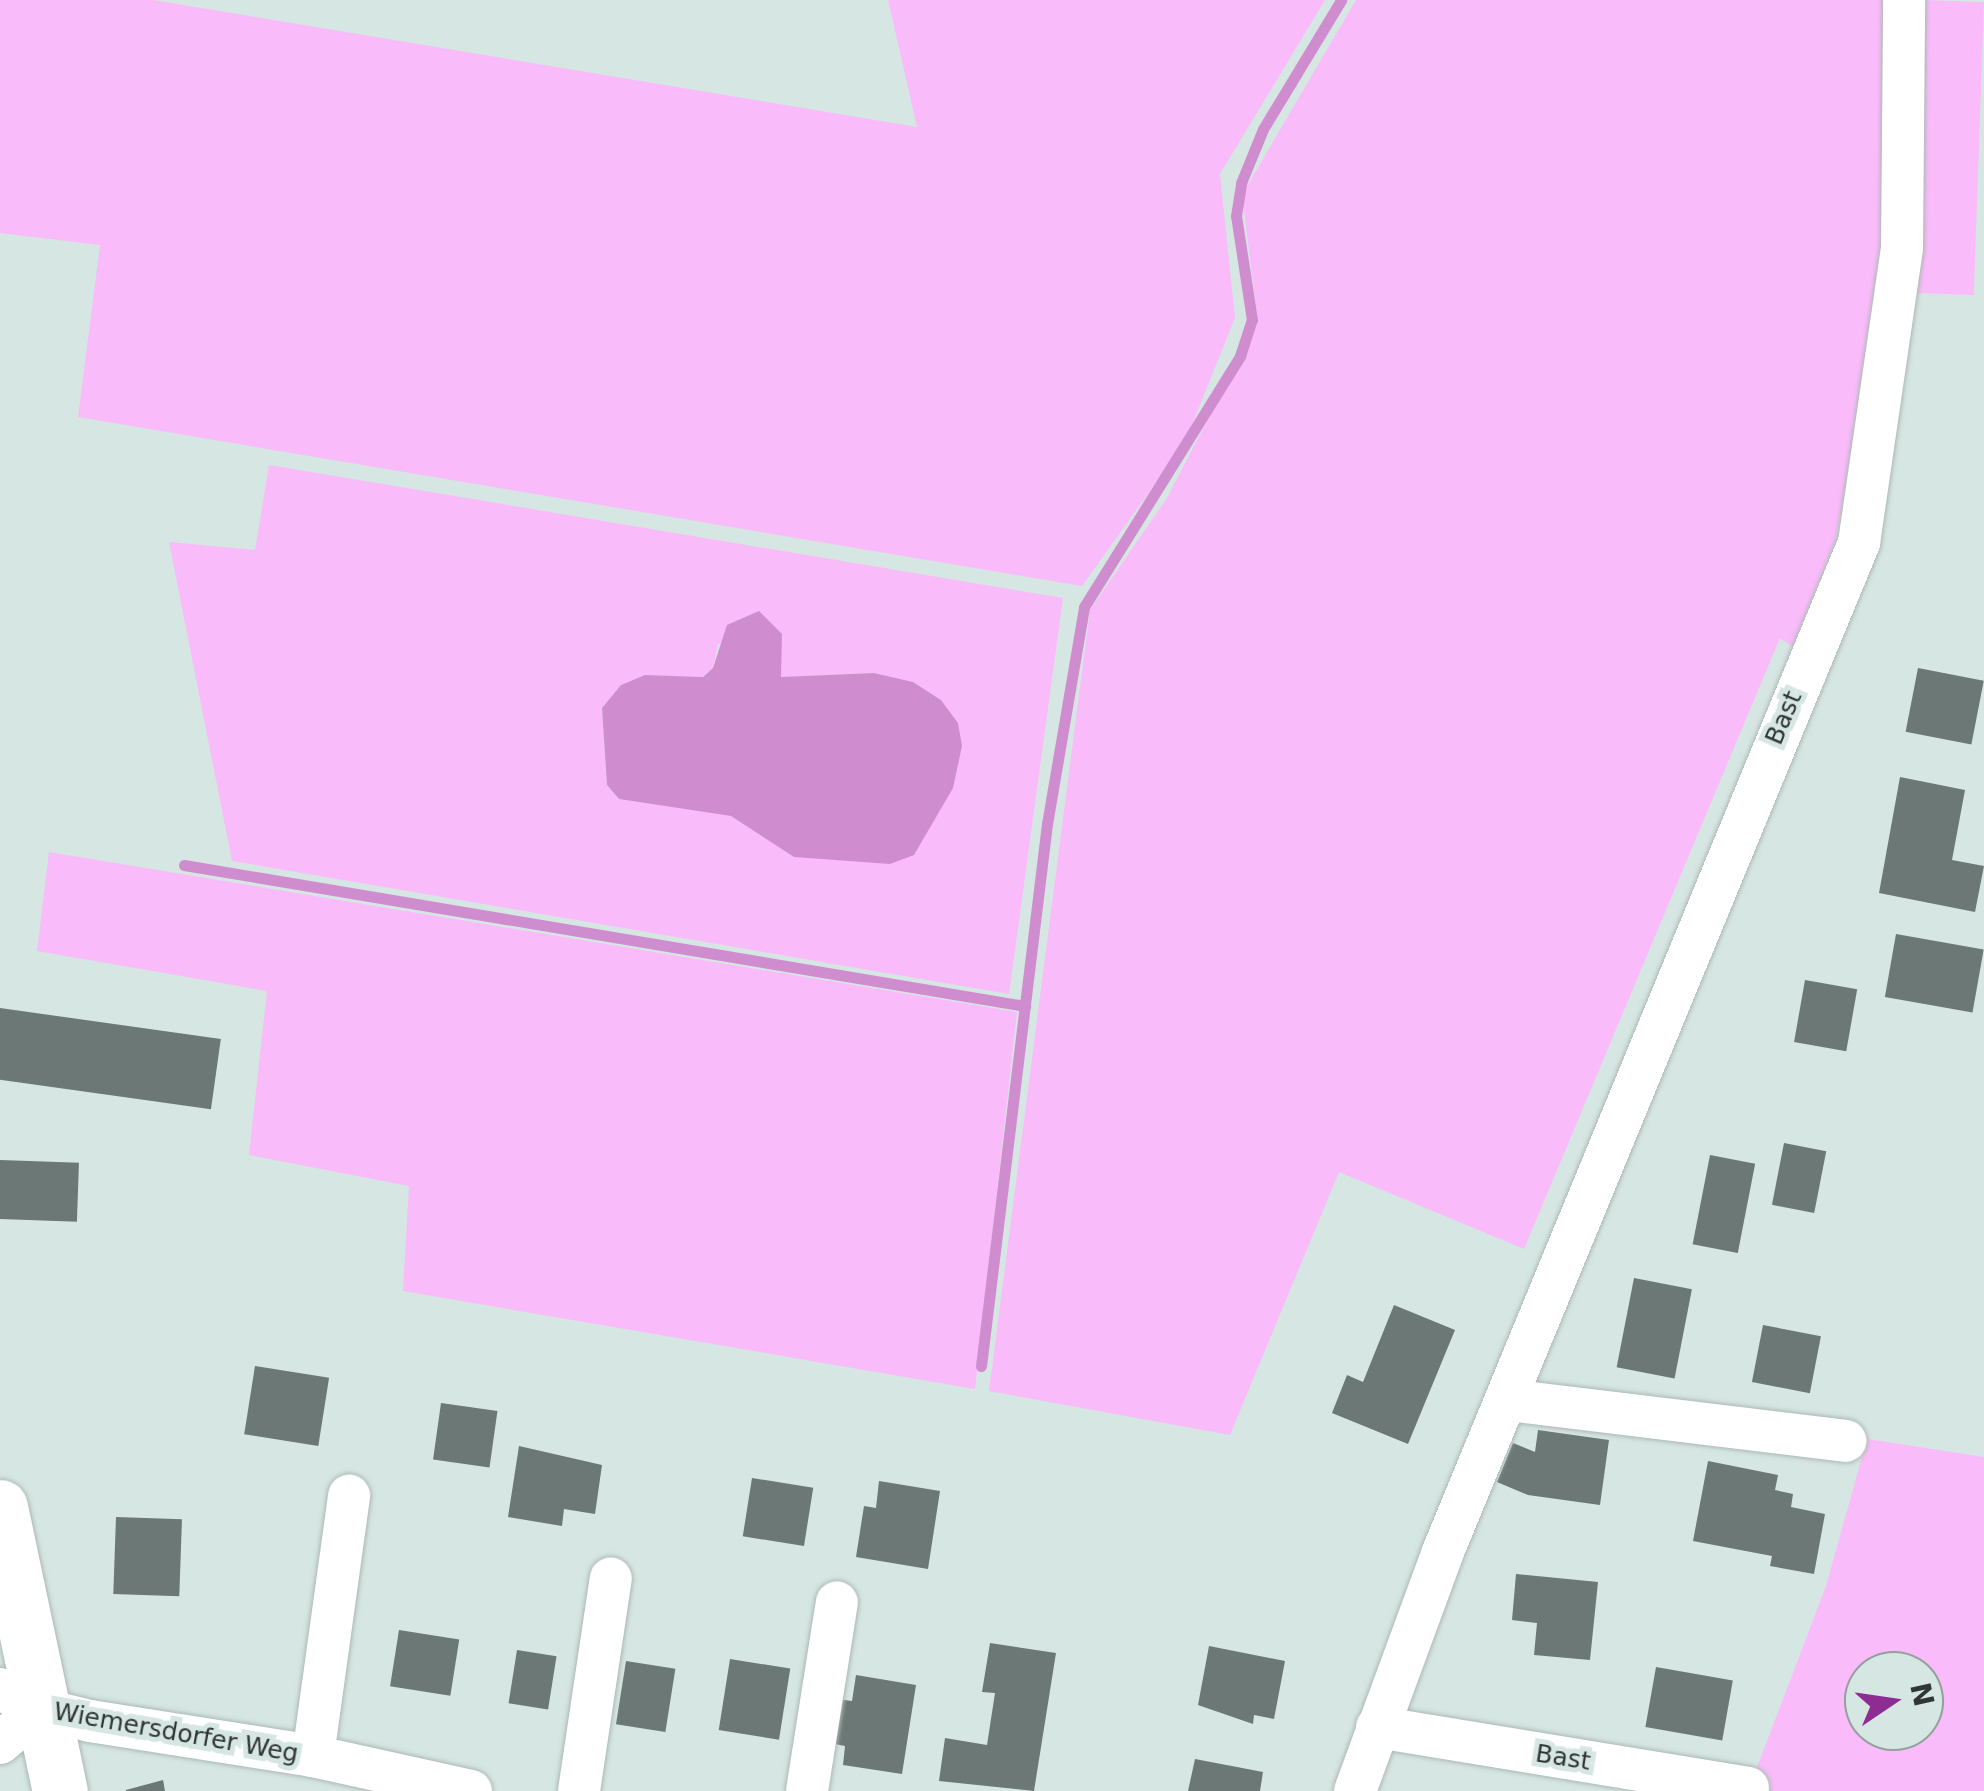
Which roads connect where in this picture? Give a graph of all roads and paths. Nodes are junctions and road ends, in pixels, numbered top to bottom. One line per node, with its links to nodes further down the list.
1 (1904, 0): 2 (street, Bast)
2 (1508, 1400): 3 (street); 9 (street, Bast)
3 (1846, 1441)
4 (349, 1495): 10 (street, Wiemersdorfer Weg)
5 (0, 1507): 8 (street)
6 (610, 1578): 14 (street)
7 (836, 1602): 15 (street)
8 (13, 1714): 10 (street, Wiemersdorfer Weg); 12 (street)
9 (1377, 1727): 11 (street, Bast); 16 (street, Bast)
10 (312, 1756): 13 (street, Wiemersdorfer Weg)
11 (1748, 1788)
12 (60, 1791)
13 (471, 1791)
14 (580, 1791)
15 (808, 1791)
16 (1355, 1791)

